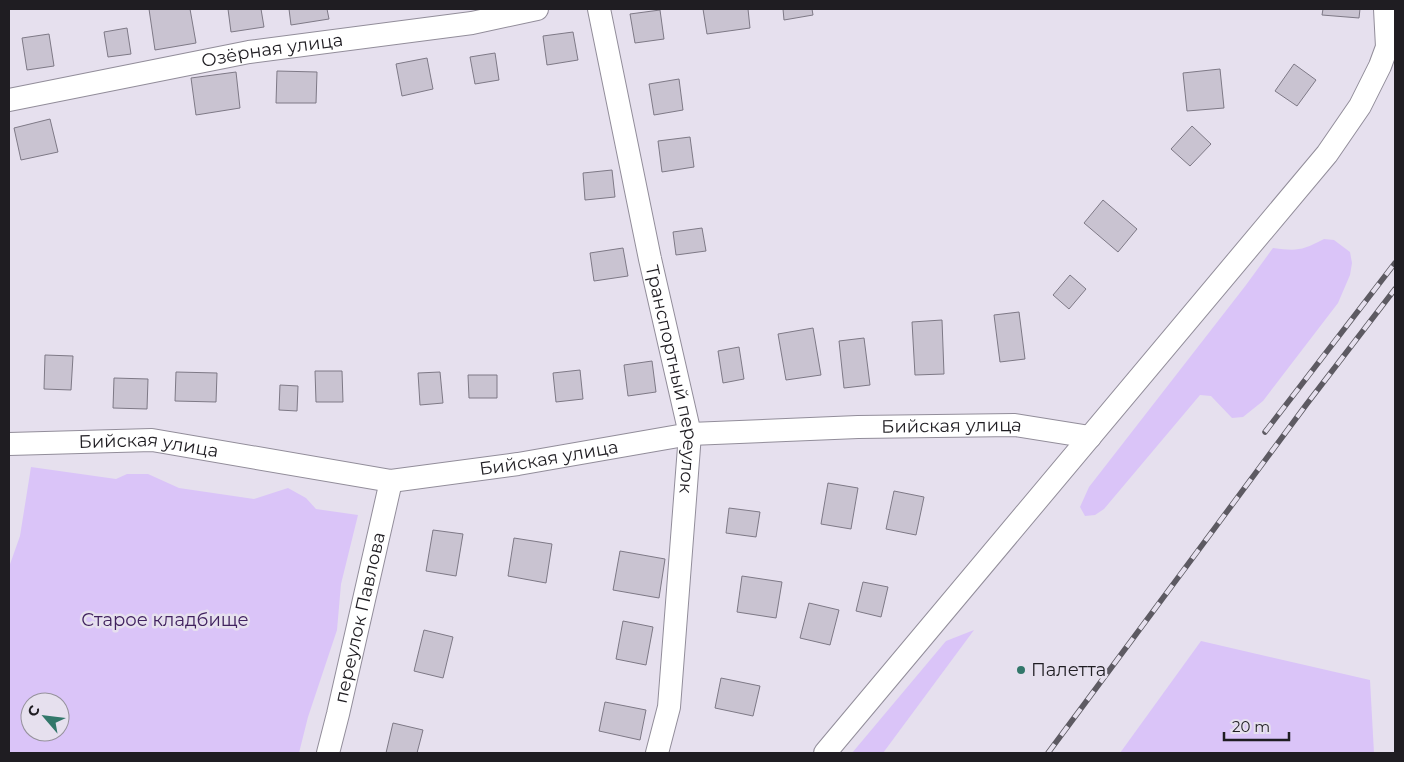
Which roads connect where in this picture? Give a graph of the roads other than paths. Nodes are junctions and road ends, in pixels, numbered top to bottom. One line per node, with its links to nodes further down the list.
1 (537, 9): 4 (street, Озёрная улица)
2 (599, 9): 5 (street, Транспортный переулок)
3 (1385, 9): 6 (street)
4 (9, 100)
5 (690, 434): 6 (street, Бийская улица); 8 (street, Бийская улица); 10 (street, Транспортный переулок)
6 (1090, 437): 11 (street)
7 (9, 444): 8 (street, Бийская улица)
8 (391, 481): 9 (street, переулок Павлова)
9 (328, 753)
10 (657, 753)
11 (825, 753)

